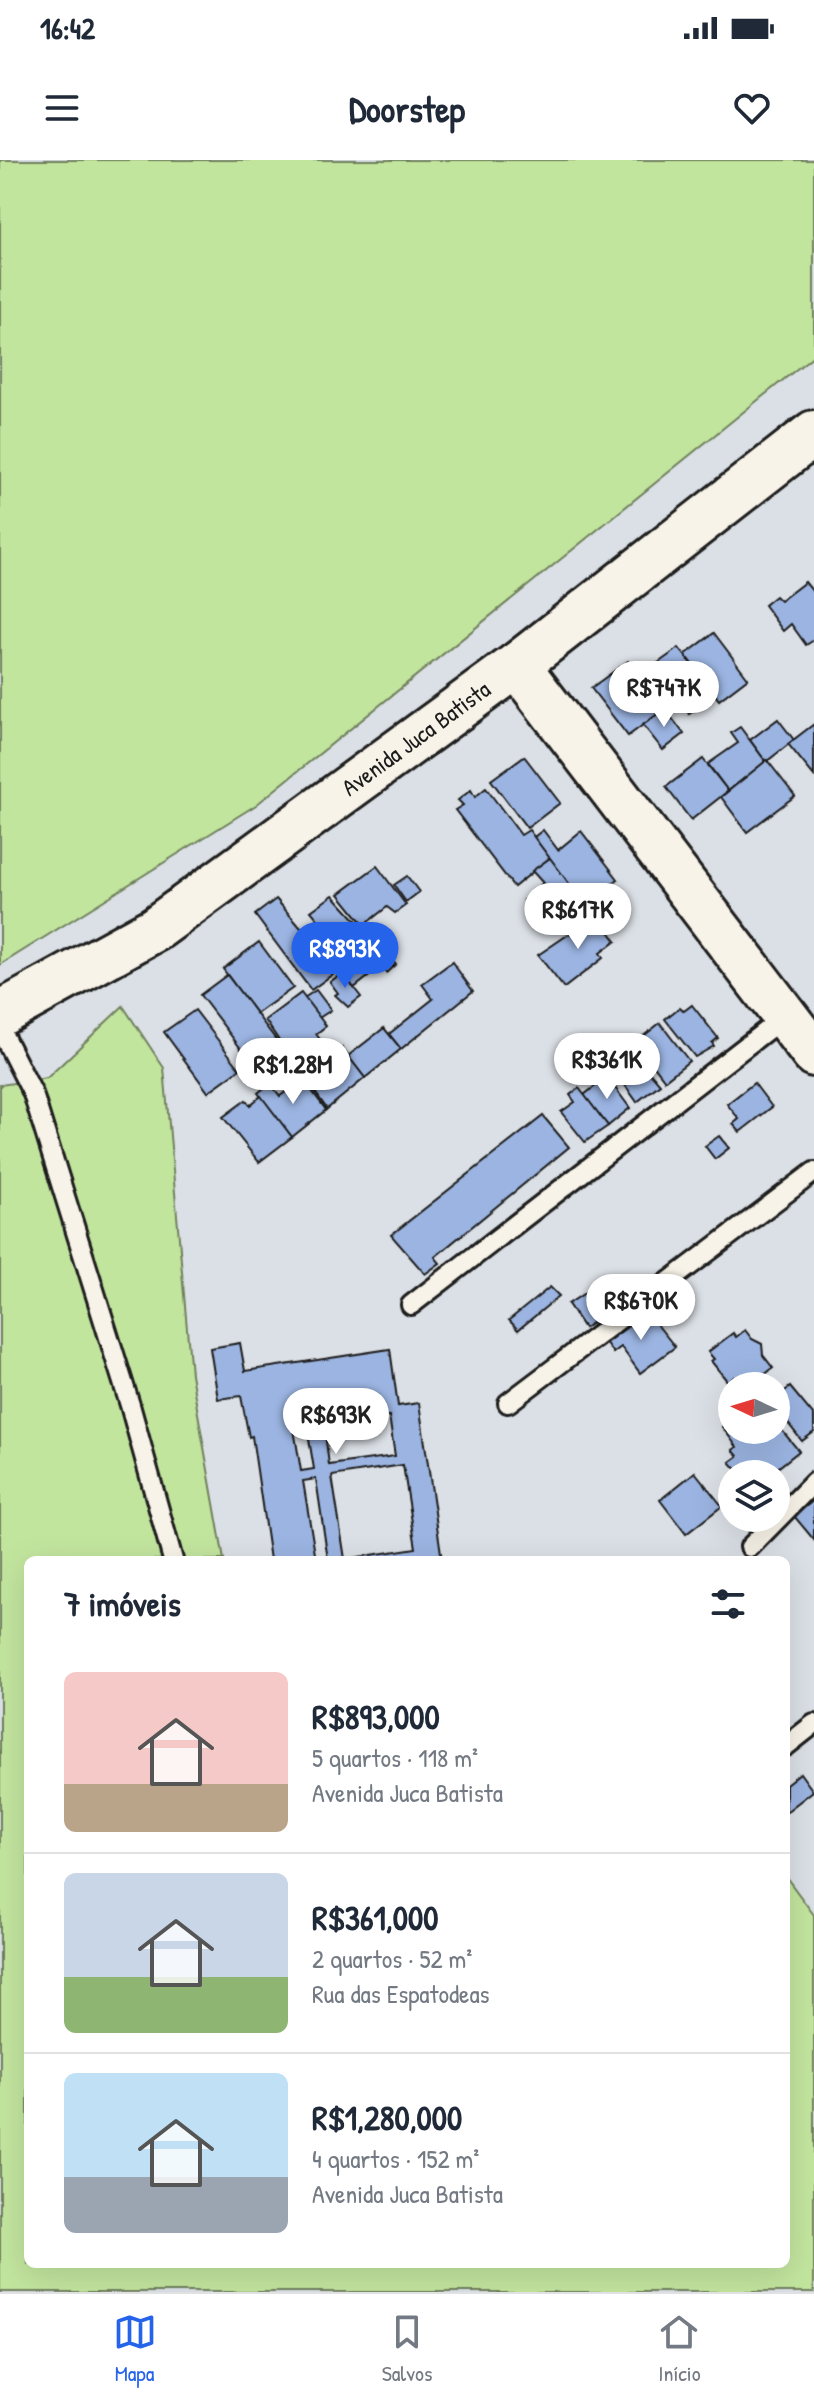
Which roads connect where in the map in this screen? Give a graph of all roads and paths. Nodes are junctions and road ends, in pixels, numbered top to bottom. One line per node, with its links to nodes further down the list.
1 (814, 433): 2 (main road, Avenida Juca Batista)
2 (517, 665): 3 (main road, Avenida Juca Batista); 4 (main road)
3 (0, 1014)
4 (785, 1016): 6 (main road); 8 (lane)
5 (0, 1029): 12 (lane)
6 (814, 1054)
7 (814, 1172): 9 (lane)
8 (411, 1305)
9 (508, 1403)
10 (814, 1482): 11 (lane)
11 (750, 1547)
12 (172, 1556)
13 (814, 1724): 14 (lane)
14 (790, 1743)

